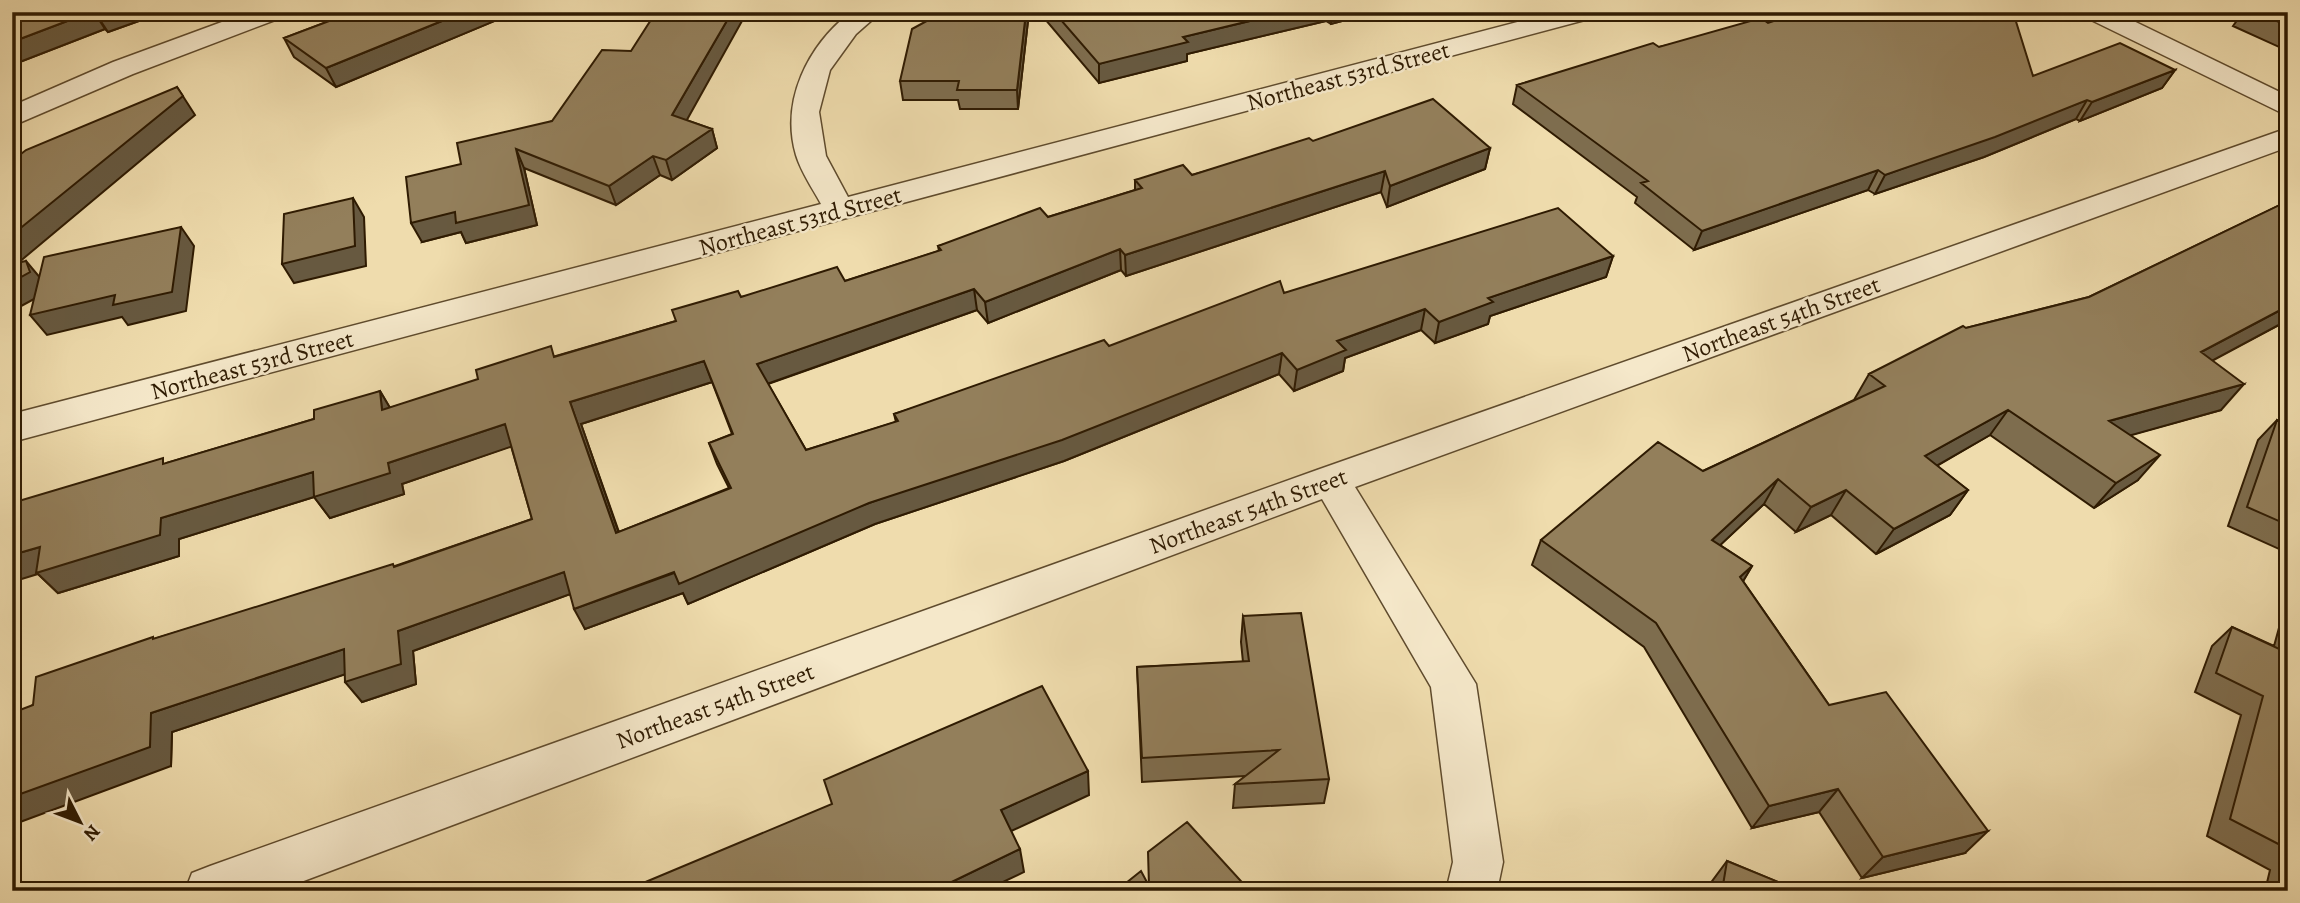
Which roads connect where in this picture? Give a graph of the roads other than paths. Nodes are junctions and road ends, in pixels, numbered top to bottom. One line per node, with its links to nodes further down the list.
1 (275, 12): 6 (street)
2 (868, 12): 8 (street)
3 (1587, 12): 8 (street, Northeast 53rd Street)
4 (2094, 12): 5 (street)
5 (2288, 107)
6 (12, 117)
7 (2288, 138): 10 (street, Northeast 54th Street)
8 (840, 210): 9 (street, Northeast 53rd Street)
9 (12, 428)
10 (1331, 481): 11 (street, Northeast 54th Street); 12 (street)
11 (210, 891)
12 (1471, 891)

